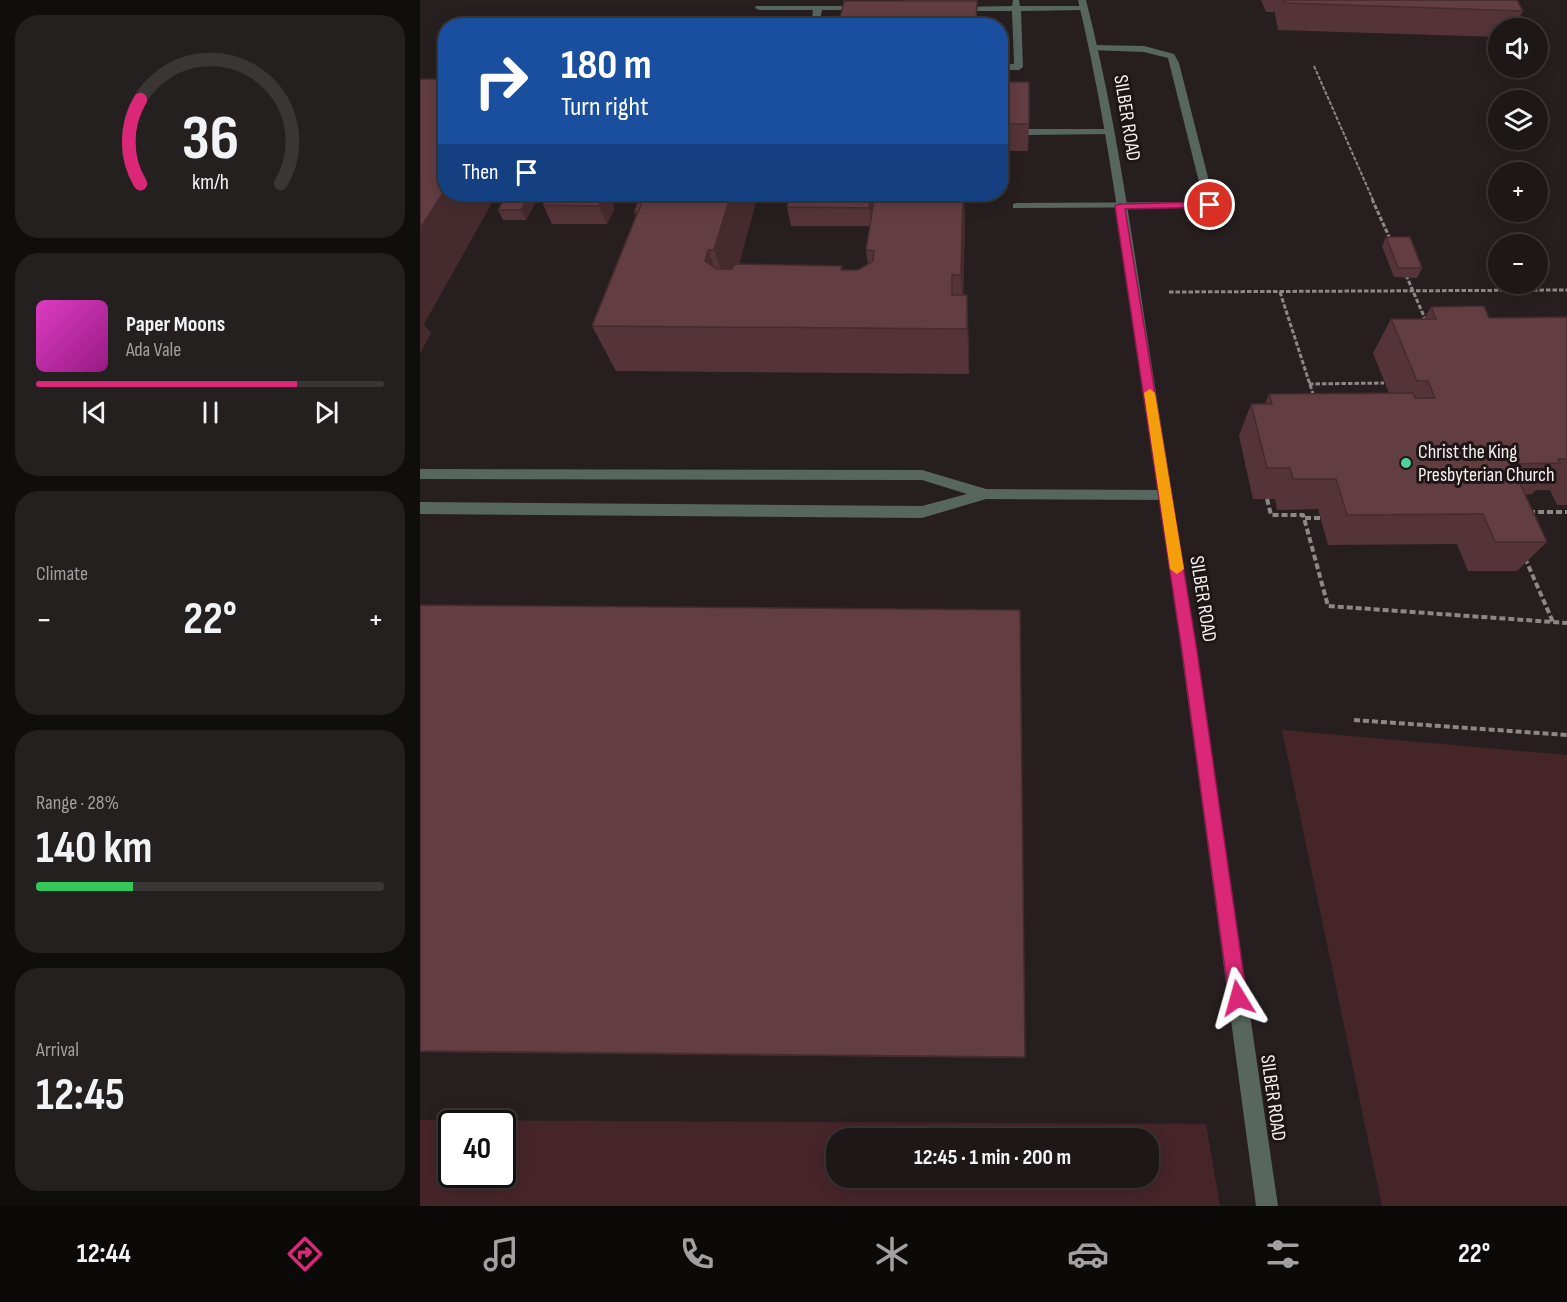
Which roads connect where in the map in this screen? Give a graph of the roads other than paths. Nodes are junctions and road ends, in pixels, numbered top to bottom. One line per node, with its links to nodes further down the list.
1 (870, 0): 6 (street)
2 (809, 4): 5 (street); 6 (street)
3 (1016, 4): 4 (street); 7 (street); 10 (street)
4 (1082, 4): 9 (street, SILBER ROAD)
5 (759, 8)
6 (818, 8): 8 (street)
7 (948, 9)
8 (816, 18)
9 (1094, 48): 12 (street, SILBER ROAD); 14 (street)
10 (1008, 67)
11 (1028, 132): 12 (street)
12 (1109, 132): 14 (street, SILBER ROAD)
13 (1017, 206): 14 (street)
14 (1120, 206): 17 (street, SILBER ROAD)
15 (420, 474): 16 (street)
16 (986, 494): 17 (street); 18 (street)
17 (1166, 495): 19 (street, SILBER ROAD)
18 (420, 508)
19 (1267, 1206)

